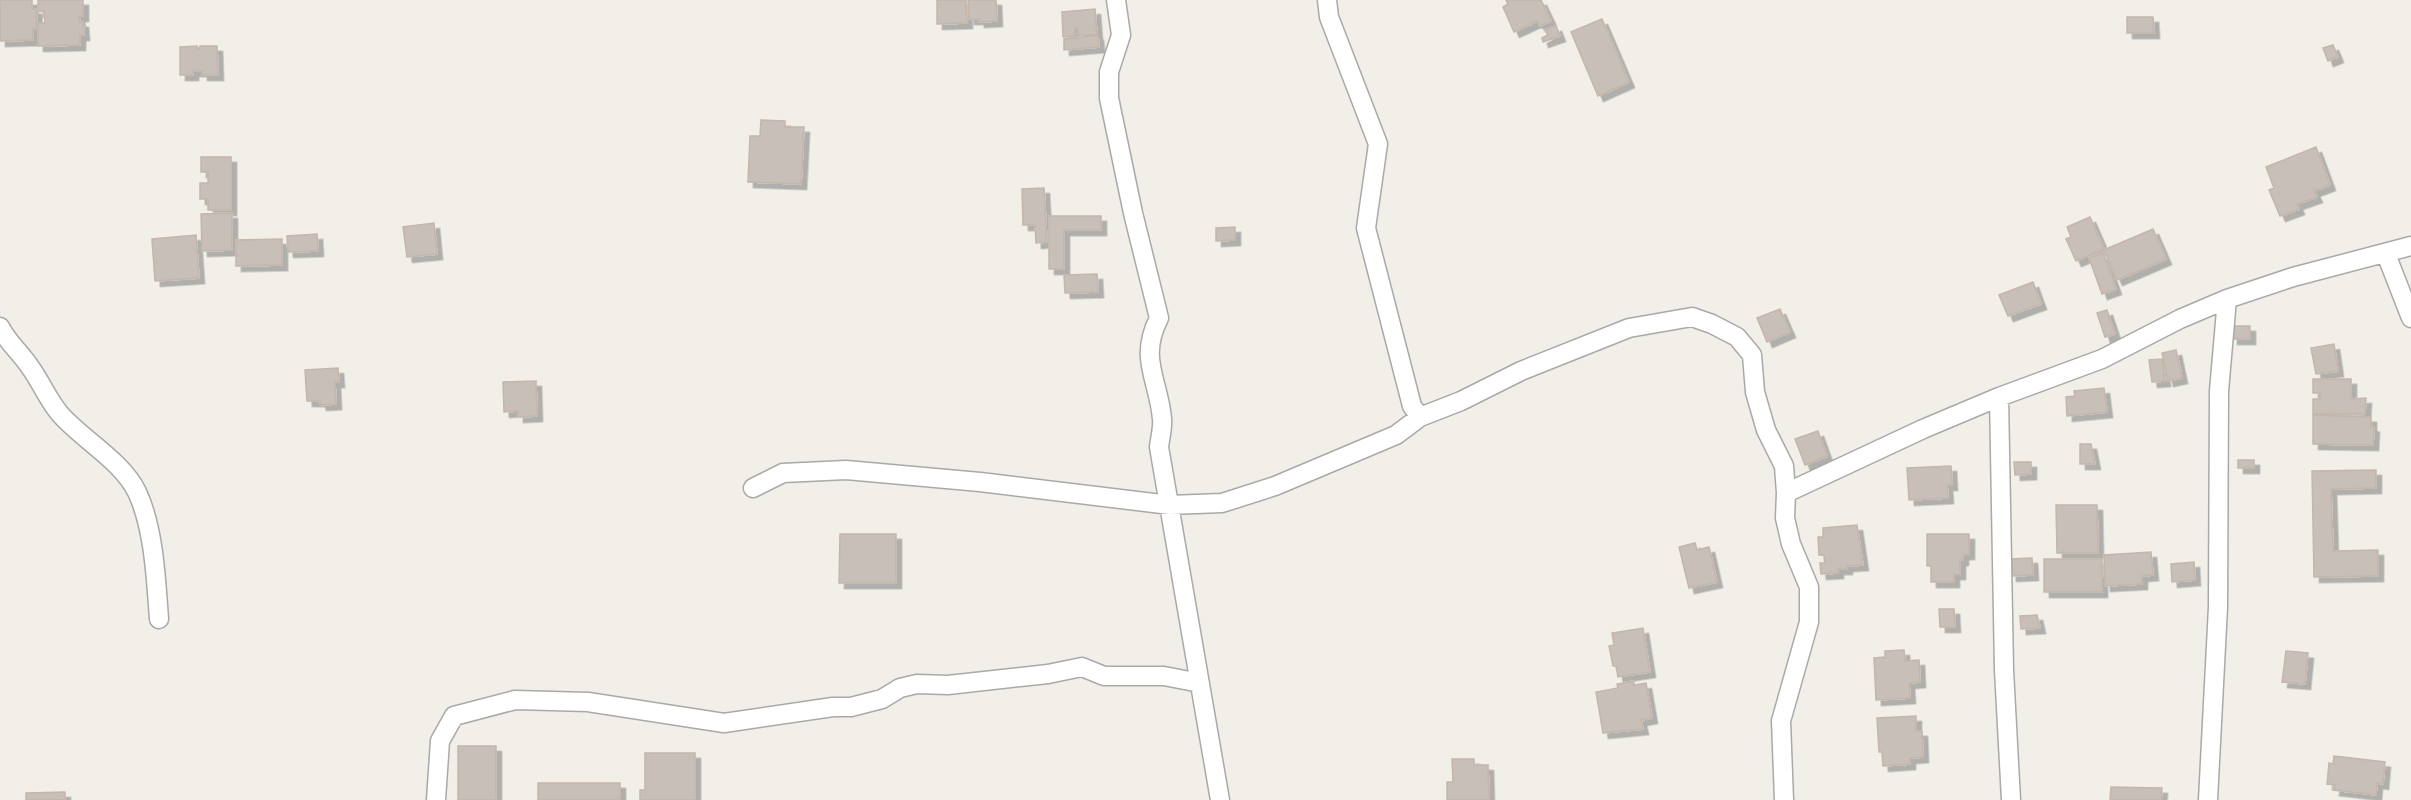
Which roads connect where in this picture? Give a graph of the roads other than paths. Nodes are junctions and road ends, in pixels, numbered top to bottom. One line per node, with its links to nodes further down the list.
1 (1116, 0): 12 (street)
2 (1327, 0): 9 (street)
3 (2411, 246): 4 (street)
4 (2386, 254): 5 (street); 6 (street)
5 (2227, 299): 8 (street); 19 (street)
6 (2411, 318)
7 (0, 327): 13 (street)
8 (1999, 397): 11 (street); 18 (street)
9 (1420, 417): 11 (street); 12 (street)
10 (753, 488): 12 (street)
11 (1785, 493): 17 (street)
12 (1170, 505): 14 (street)
13 (159, 619)
14 (1200, 683): 15 (street); 16 (street)
15 (436, 800)
16 (1220, 800)
17 (1784, 800)
18 (2011, 800)
19 (2208, 800)

